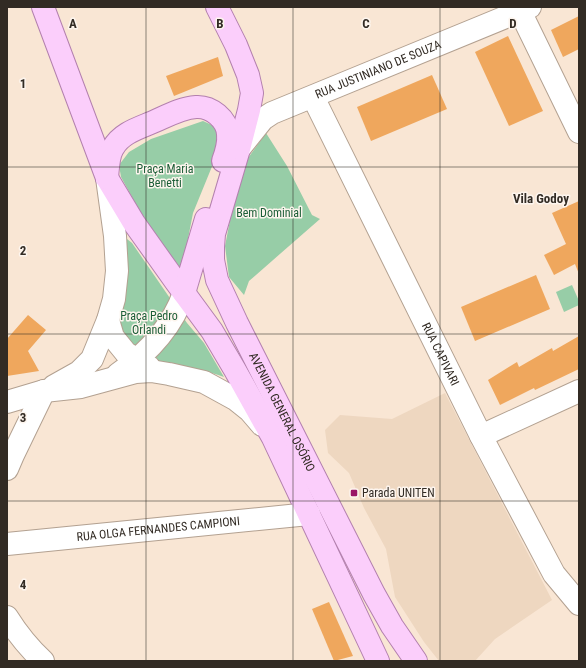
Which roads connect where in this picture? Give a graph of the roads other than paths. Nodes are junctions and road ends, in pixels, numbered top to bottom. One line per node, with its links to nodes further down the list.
1 (43, 7): 7 (main road, AVENIDA GENERAL OSÓRIO)
2 (217, 7): 6 (main road, AVENIDA GENERAL OSÓRIO)
3 (523, 8): 4 (street, RUA JUSTINIANO DE SOUZA); 5 (street)
4 (313, 97): 6 (street, RUA JUSTINIANO DE SOUZA); 18 (street, RUA CAPIVARI)
5 (579, 132)
6 (240, 149): 8 (main road); 9 (main road, AVENIDA GENERAL OSÓRIO)
7 (107, 178): 8 (main road); 10 (main road, AVENIDA GENERAL OSÓRIO); 11 (street)
8 (214, 191): 9 (main road); 10 (main road)
9 (214, 234): 27 (main road, AVENIDA GENERAL OSÓRIO)
10 (184, 293): 12 (street); 19 (main road, AVENIDA GENERAL OSÓRIO)
11 (108, 320): 12 (street); 15 (street)
12 (138, 361): 13 (street); 14 (street)
13 (169, 374): 14 (street); 19 (street)
14 (111, 380): 15 (street)
15 (44, 391): 17 (street); 20 (street)
16 (579, 391): 18 (street)
17 (7, 402)
18 (481, 436): 23 (street, RUA CAPIVARI)
19 (273, 438): 21 (main road, AVENIDA GENERAL OSÓRIO)
20 (7, 469)
21 (309, 514): 22 (street, RUA OLGA FERNANDES CAMPIONI); 25 (main road, AVENIDA GENERAL OSÓRIO)
22 (7, 544)
23 (579, 604)
24 (7, 617): 26 (street)
25 (374, 659)
26 (43, 661)
27 (416, 661)

